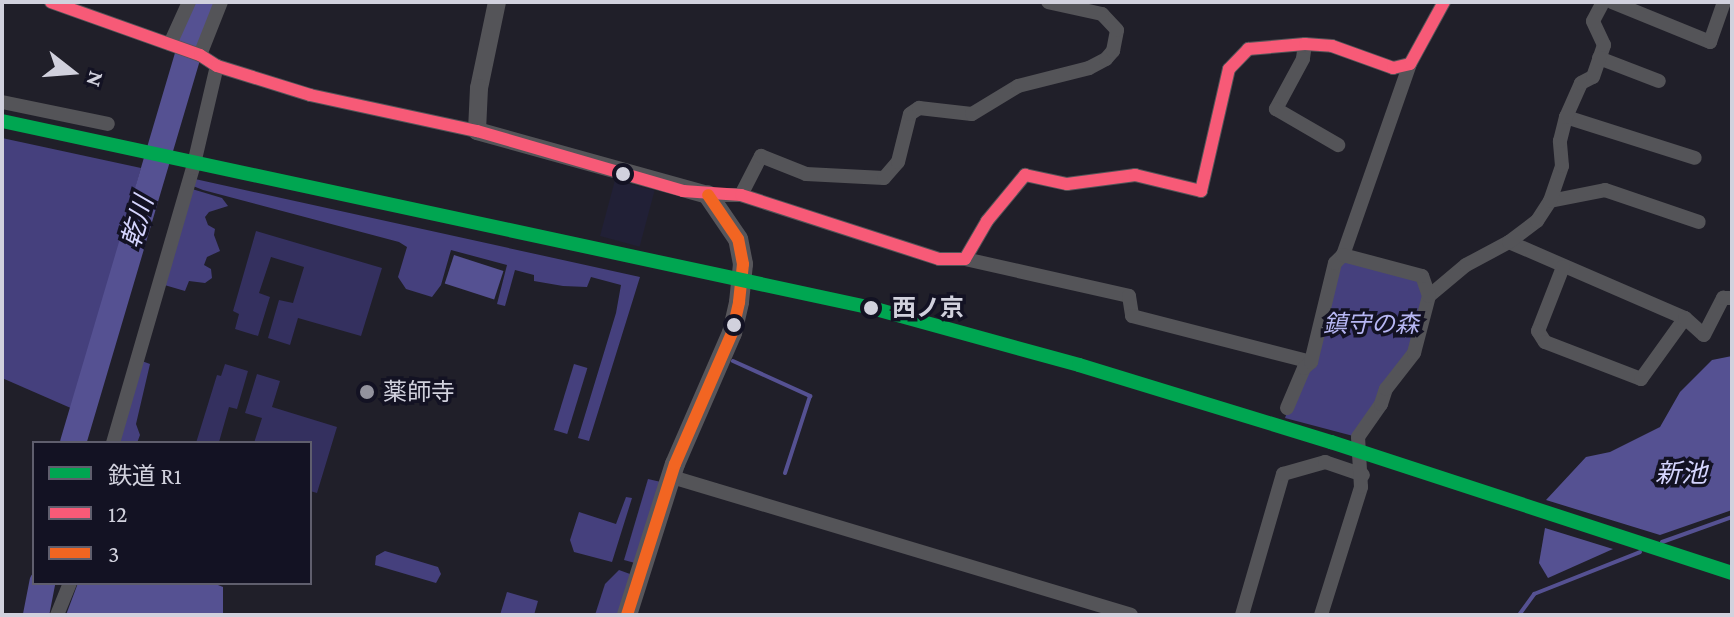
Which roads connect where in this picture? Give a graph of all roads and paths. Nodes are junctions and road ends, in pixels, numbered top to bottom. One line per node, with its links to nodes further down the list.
1 (51, 2): 11 (street)
2 (189, 2): 11 (street)
3 (221, 2): 13 (street)
4 (497, 2): 21 (street)
5 (1048, 2): 10 (street)
6 (1444, 2): 15 (street)
7 (1603, 2): 14 (street)
8 (1612, 2): 9 (street)
9 (1724, 2)
10 (1104, 8): 25 (street)
11 (170, 44): 13 (street)
12 (1305, 44): 15 (street); 22 (street); 30 (street)
13 (200, 55): 16 (street)
14 (1599, 58): 17 (street); 19 (street)
15 (1410, 64): 29 (street)
16 (217, 66): 21 (street); 37 (street)
17 (1659, 81)
18 (2, 102): 20 (street)
19 (1566, 117): 23 (street); 26 (street)
20 (108, 124)
21 (477, 131): 24 (street)
22 (1338, 145)
23 (1695, 158)
24 (708, 195): 25 (street); 39 (main road)
25 (741, 195): 30 (street)
26 (1550, 201): 27 (street); 28 (street)
27 (1699, 222)
28 (1509, 242): 31 (street); 32 (street)
29 (1343, 255): 32 (street); 35 (street)
30 (965, 259): 35 (street)
31 (1563, 267): 34 (street); 34 (street)
32 (1429, 296): 38 (street)
33 (1732, 298): 34 (street)
34 (1685, 318)
35 (1311, 362): 36 (street)
36 (1287, 408)
37 (114, 441)
38 (1363, 475): 45 (street); 46 (street)
39 (672, 477): 41 (street); 43 (main road)
40 (69, 585): 42 (street)
41 (1083, 609): 44 (street)
42 (57, 615)
43 (627, 615)
44 (1131, 615)
45 (1242, 615)
46 (1321, 615)

